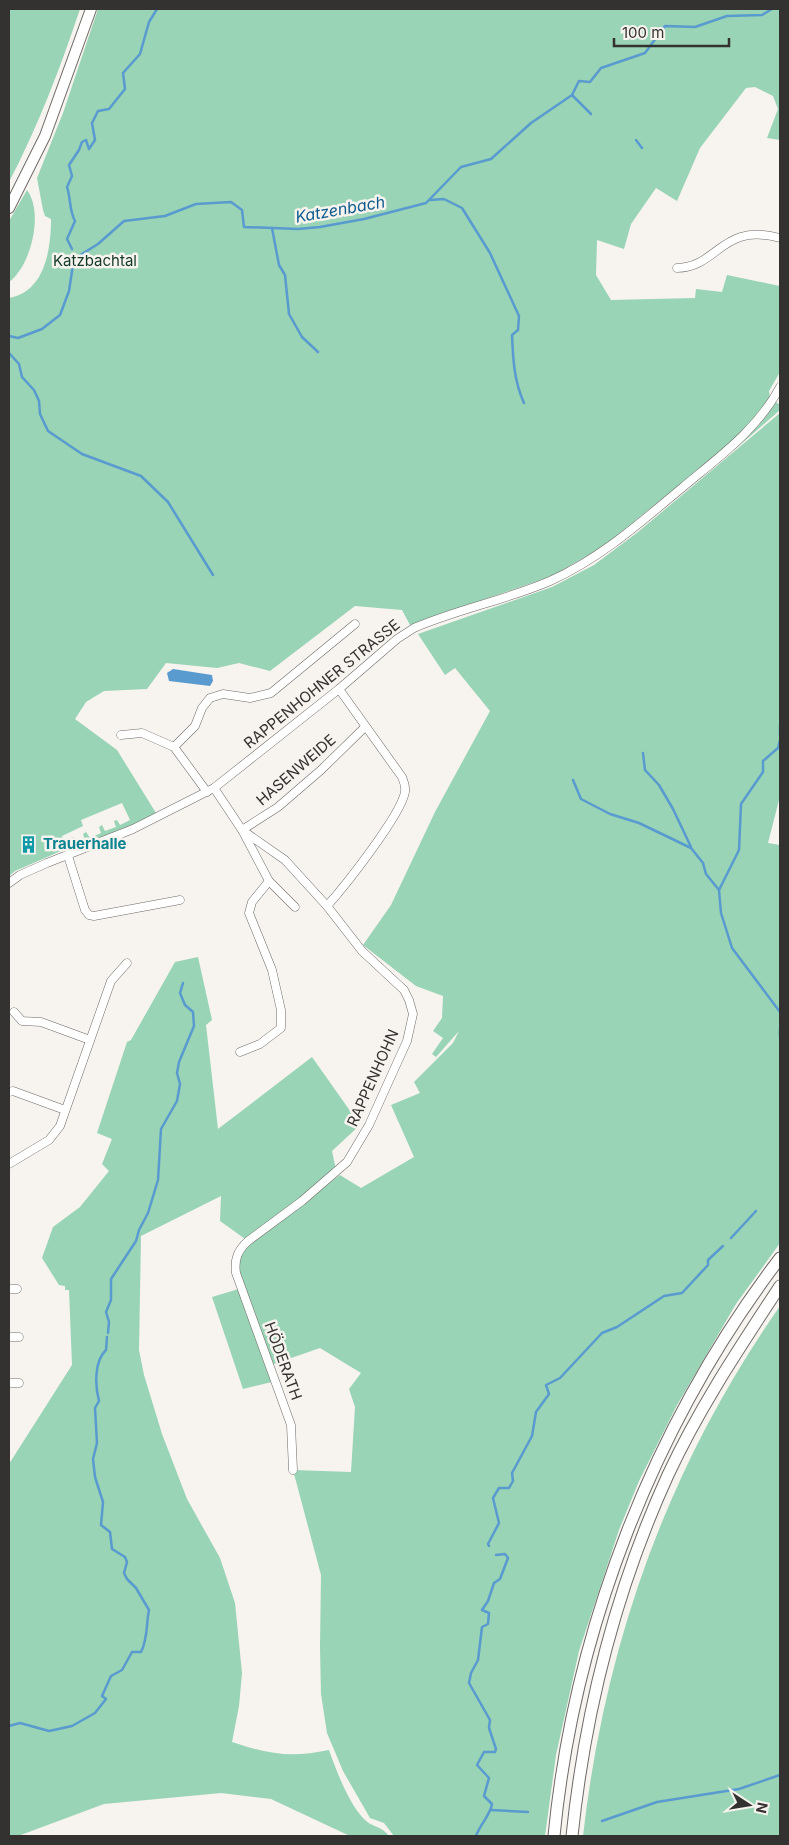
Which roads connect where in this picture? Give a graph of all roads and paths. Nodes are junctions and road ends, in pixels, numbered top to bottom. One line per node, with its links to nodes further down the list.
1 (90, 9): 2 (main road)
2 (9, 208)
3 (780, 238): 4 (street)
4 (678, 268)
5 (780, 386): 7 (street, RAPPENHOHNER STRASSE)
6 (355, 624): 10 (street)
7 (339, 689): 8 (street); 11 (street, RAPPENHOHNER STRASSE)
8 (364, 727): 12 (street, HASENWEIDE); 17 (street)
9 (121, 735): 10 (street)
10 (174, 747): 11 (street, RAPPENHOHN)
11 (210, 790): 12 (street, RAPPENHOHN); 13 (street, RAPPENHOHNER STRASSE)
12 (242, 830): 14 (street, RAPPENHOHN); 17 (street, RAPPENHOHN)
13 (68, 856): 15 (street, RAPPENHOHNER STRASSE); 16 (street)
14 (269, 881): 18 (street, RAPPENHOHN); 22 (street)
15 (9, 883)
16 (180, 900)
17 (327, 906): 27 (street, RAPPENHOHN)
18 (294, 907)
19 (127, 963): 21 (street)
20 (14, 1012): 21 (street)
21 (90, 1040): 24 (street)
22 (239, 1052)
23 (9, 1092): 24 (street)
24 (66, 1110): 25 (street)
25 (9, 1164)
26 (780, 1258): 34 (highway)
27 (235, 1262): 33 (street, HÖDERATH)
28 (780, 1286): 35 (highway)
29 (9, 1337): 30 (street)
30 (19, 1337)
31 (9, 1383): 32 (street)
32 (19, 1383)
33 (293, 1470)
34 (554, 1836)
35 (572, 1836)

